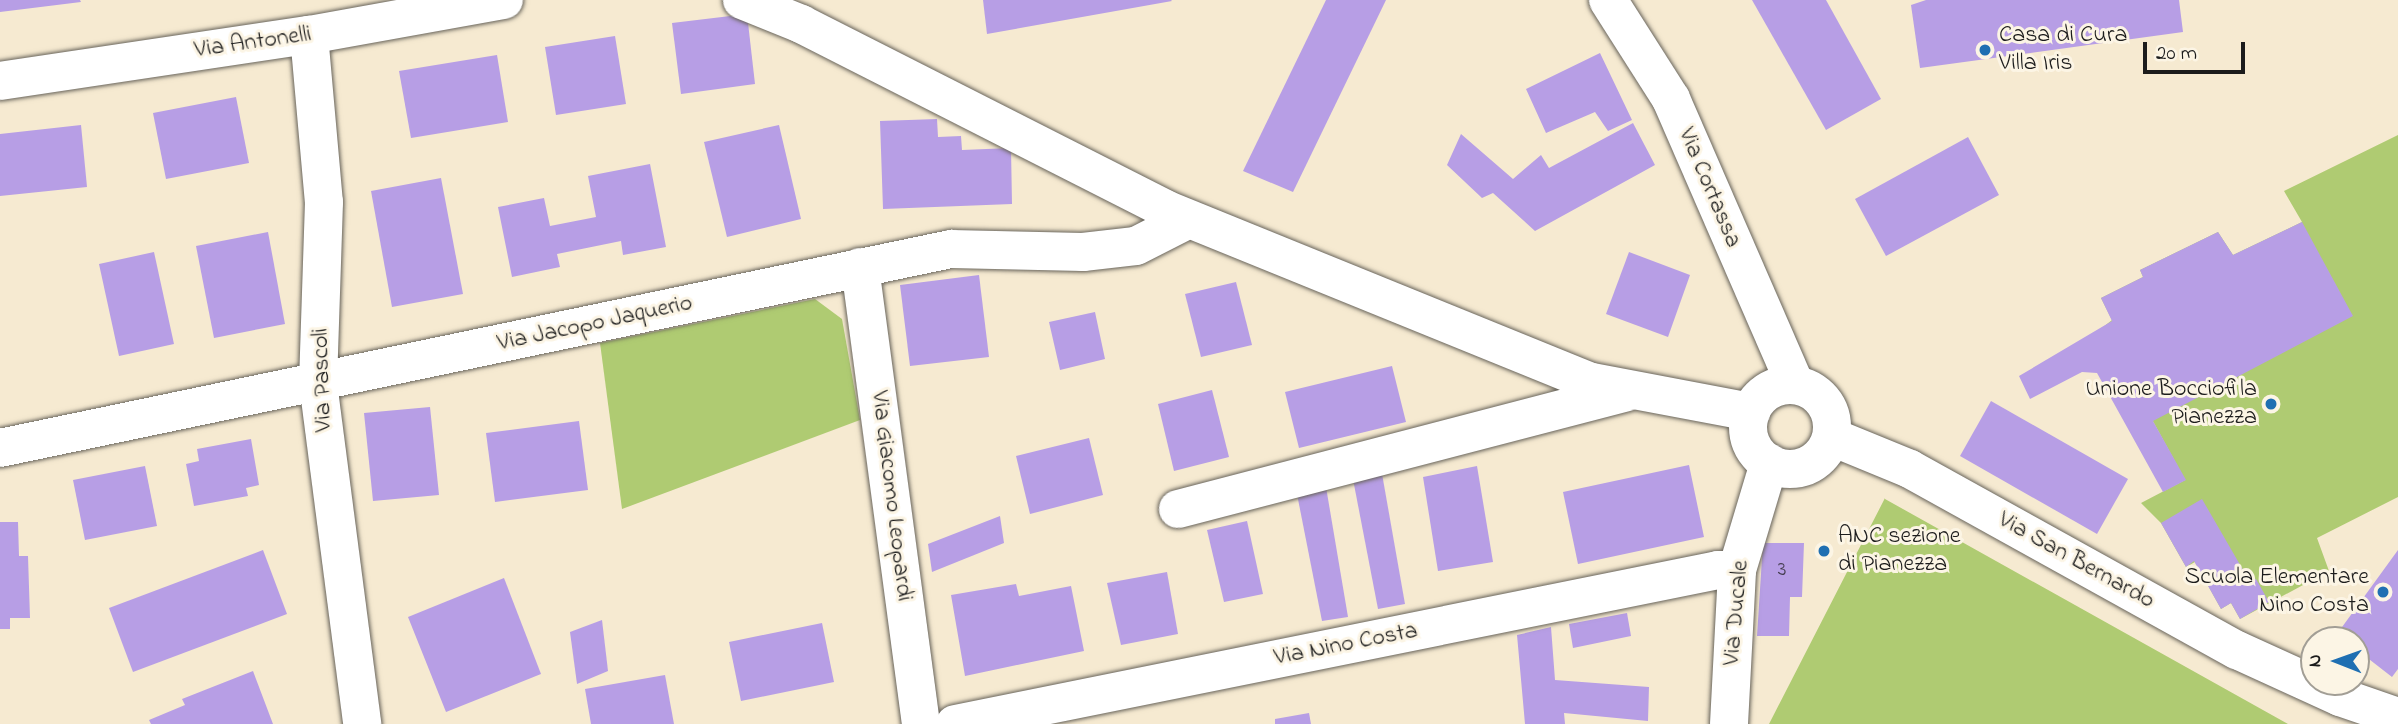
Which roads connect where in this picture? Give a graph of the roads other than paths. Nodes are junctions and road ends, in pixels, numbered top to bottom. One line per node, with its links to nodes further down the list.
1 (504, 0): 5 (street, Via Antonelli)
2 (742, 0): 4 (street)
3 (1608, 0): 10 (street, Via Cortassa)
4 (798, 8): 7 (street)
5 (309, 35): 6 (street, Via Antonelli); 9 (street, Via Pascoli)
6 (0, 81)
7 (1189, 219): 8 (street, Via Jacopo Jaquerio); 11 (street)
8 (860, 267): 9 (street, Via Jacopo Jaquerio); 20 (street, Via Giacomo Leopardi)
9 (318, 383): 14 (street, Via Jacopo Jaquerio); 19 (street, Via Pascoli)
10 (1795, 384): 12 (street); 13 (street)
11 (1632, 390): 12 (street); 16 (street)
12 (1751, 412): 15 (street)
13 (1832, 437): 15 (street); 18 (street, Via San Bernardo)
14 (0, 447)
15 (1769, 463): 17 (street, Via Ducale)
16 (1178, 509)
17 (1737, 570): 21 (street, Via Nino Costa); 22 (street, Via Ducale)
18 (2398, 717)
19 (362, 724)
20 (921, 724)
21 (956, 724)
22 (1729, 724)

